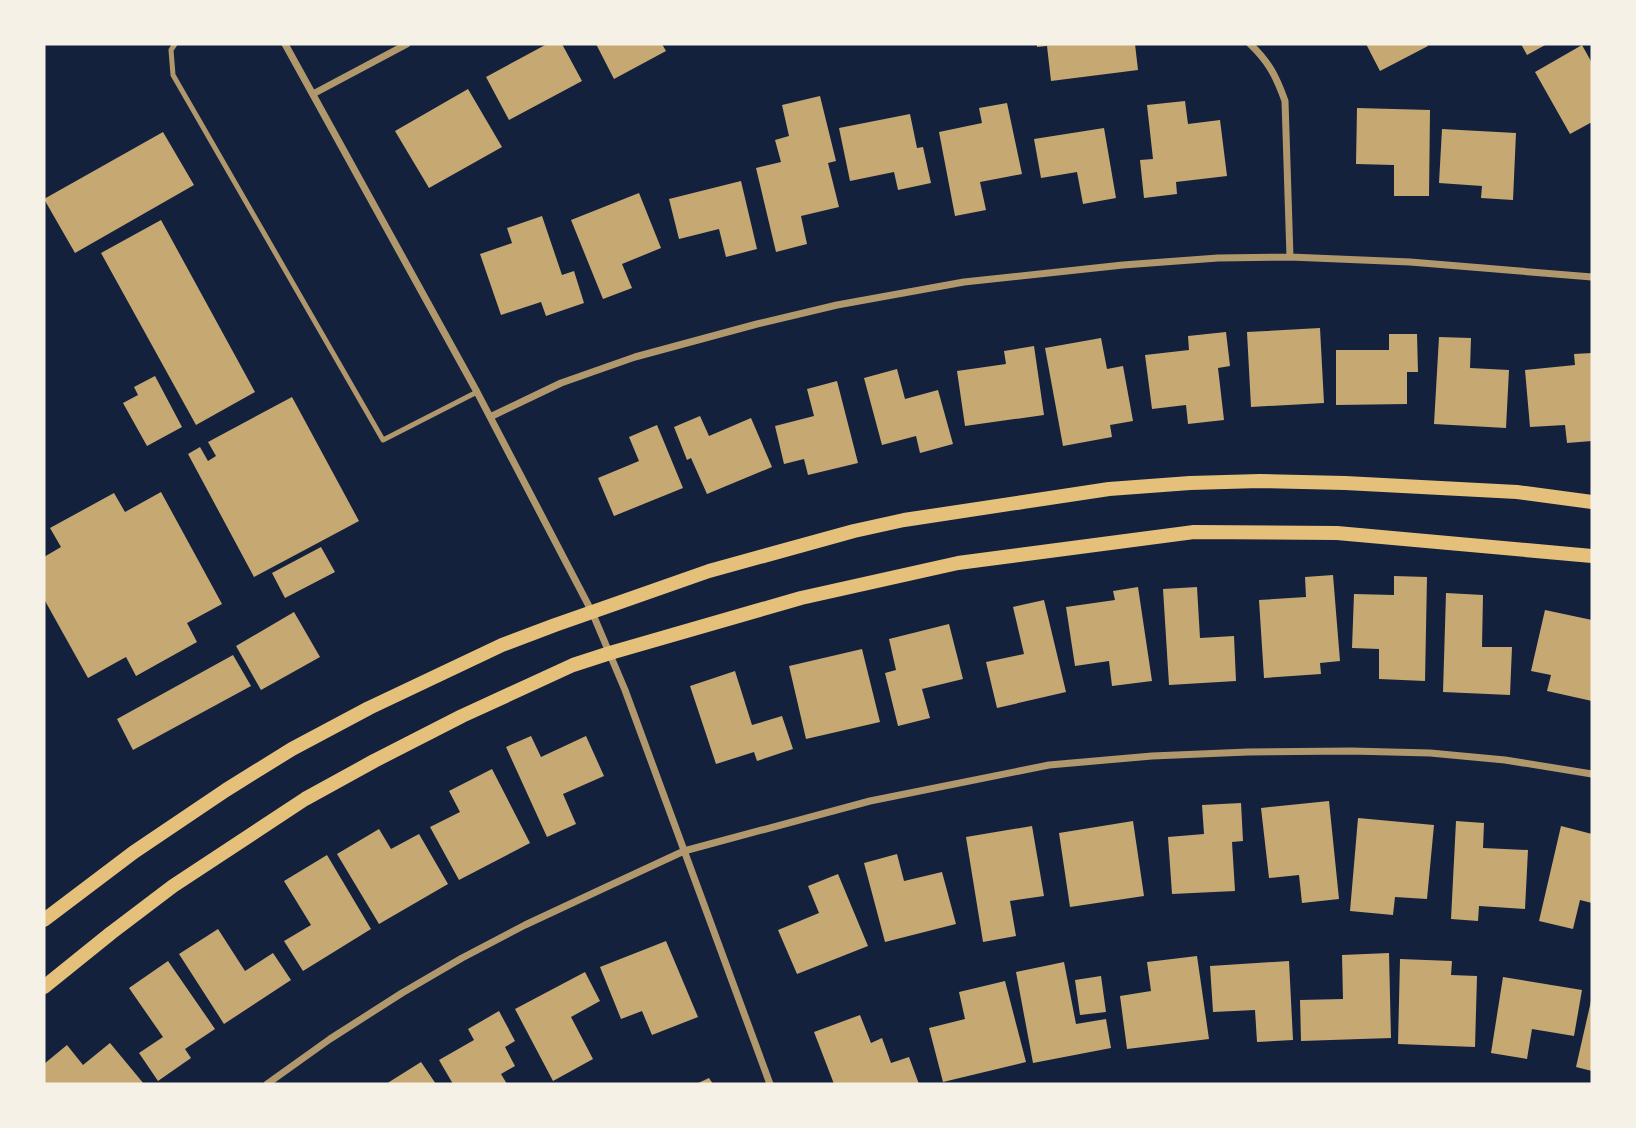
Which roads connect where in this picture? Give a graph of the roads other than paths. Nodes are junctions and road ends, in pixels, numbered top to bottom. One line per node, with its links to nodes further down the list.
1 (175, 44): 8 (lane)
2 (285, 44): 5 (street)
3 (407, 44): 5 (street)
4 (1250, 44): 6 (street)
5 (313, 94): 8 (street)
6 (1290, 257): 7 (street); 9 (street)
7 (1592, 276)
8 (477, 392): 9 (street)
9 (490, 417): 12 (street)
10 (1592, 502): 12 (main road)
11 (1592, 556): 13 (main road)
12 (592, 612): 13 (street); 16 (main road)
13 (610, 653): 15 (street); 17 (main road)
14 (1592, 774): 15 (street)
15 (684, 851): 18 (street); 19 (street)
16 (44, 920)
17 (44, 987)
18 (267, 1084)
19 (770, 1084)

